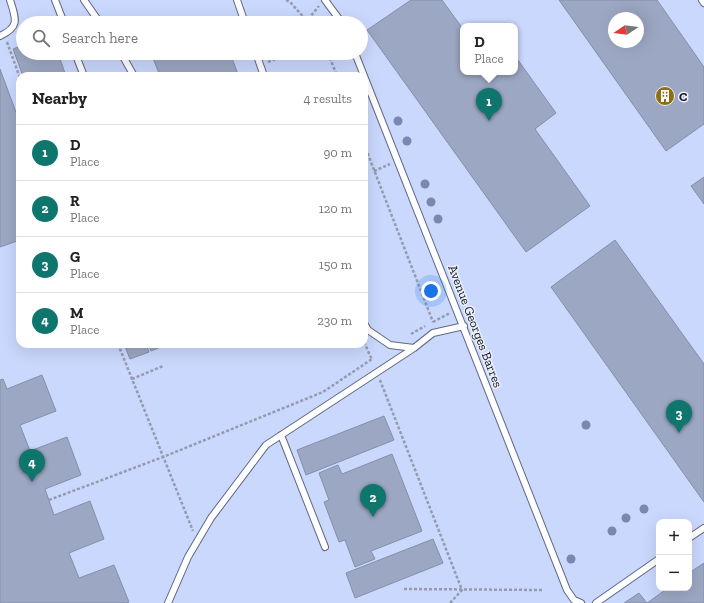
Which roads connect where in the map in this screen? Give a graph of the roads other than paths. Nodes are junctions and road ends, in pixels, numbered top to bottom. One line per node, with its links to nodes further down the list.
1 (10, 0): 12 (lane)
2 (55, 0): 8 (lane)
3 (84, 0): 9 (lane)
4 (237, 0): 10 (lane)
5 (325, 0): 11 (lane)
6 (702, 0): 7 (lane)
7 (704, 3)
8 (61, 16)
9 (95, 16)
10 (243, 16)
11 (337, 16)
12 (2, 35)
13 (78, 60): 17 (lane)
14 (125, 60): 18 (lane)
15 (258, 60): 19 (lane)
16 (358, 60): 20 (lane, Avenue Georges Barres)
17 (82, 72)
18 (132, 72)
19 (262, 72)
20 (363, 72)
21 (368, 86): 22 (lane, Avenue Georges Barres)
22 (464, 326): 24 (lane); 31 (lane, Avenue Georges Barres)
23 (368, 330): 24 (lane)
24 (414, 348): 25 (lane)
25 (281, 435): 28 (lane); 30 (lane)
26 (704, 528): 27 (lane)
27 (692, 536)
28 (325, 547)
29 (656, 561): 32 (lane)
30 (168, 603)
31 (581, 603)
32 (596, 603)

